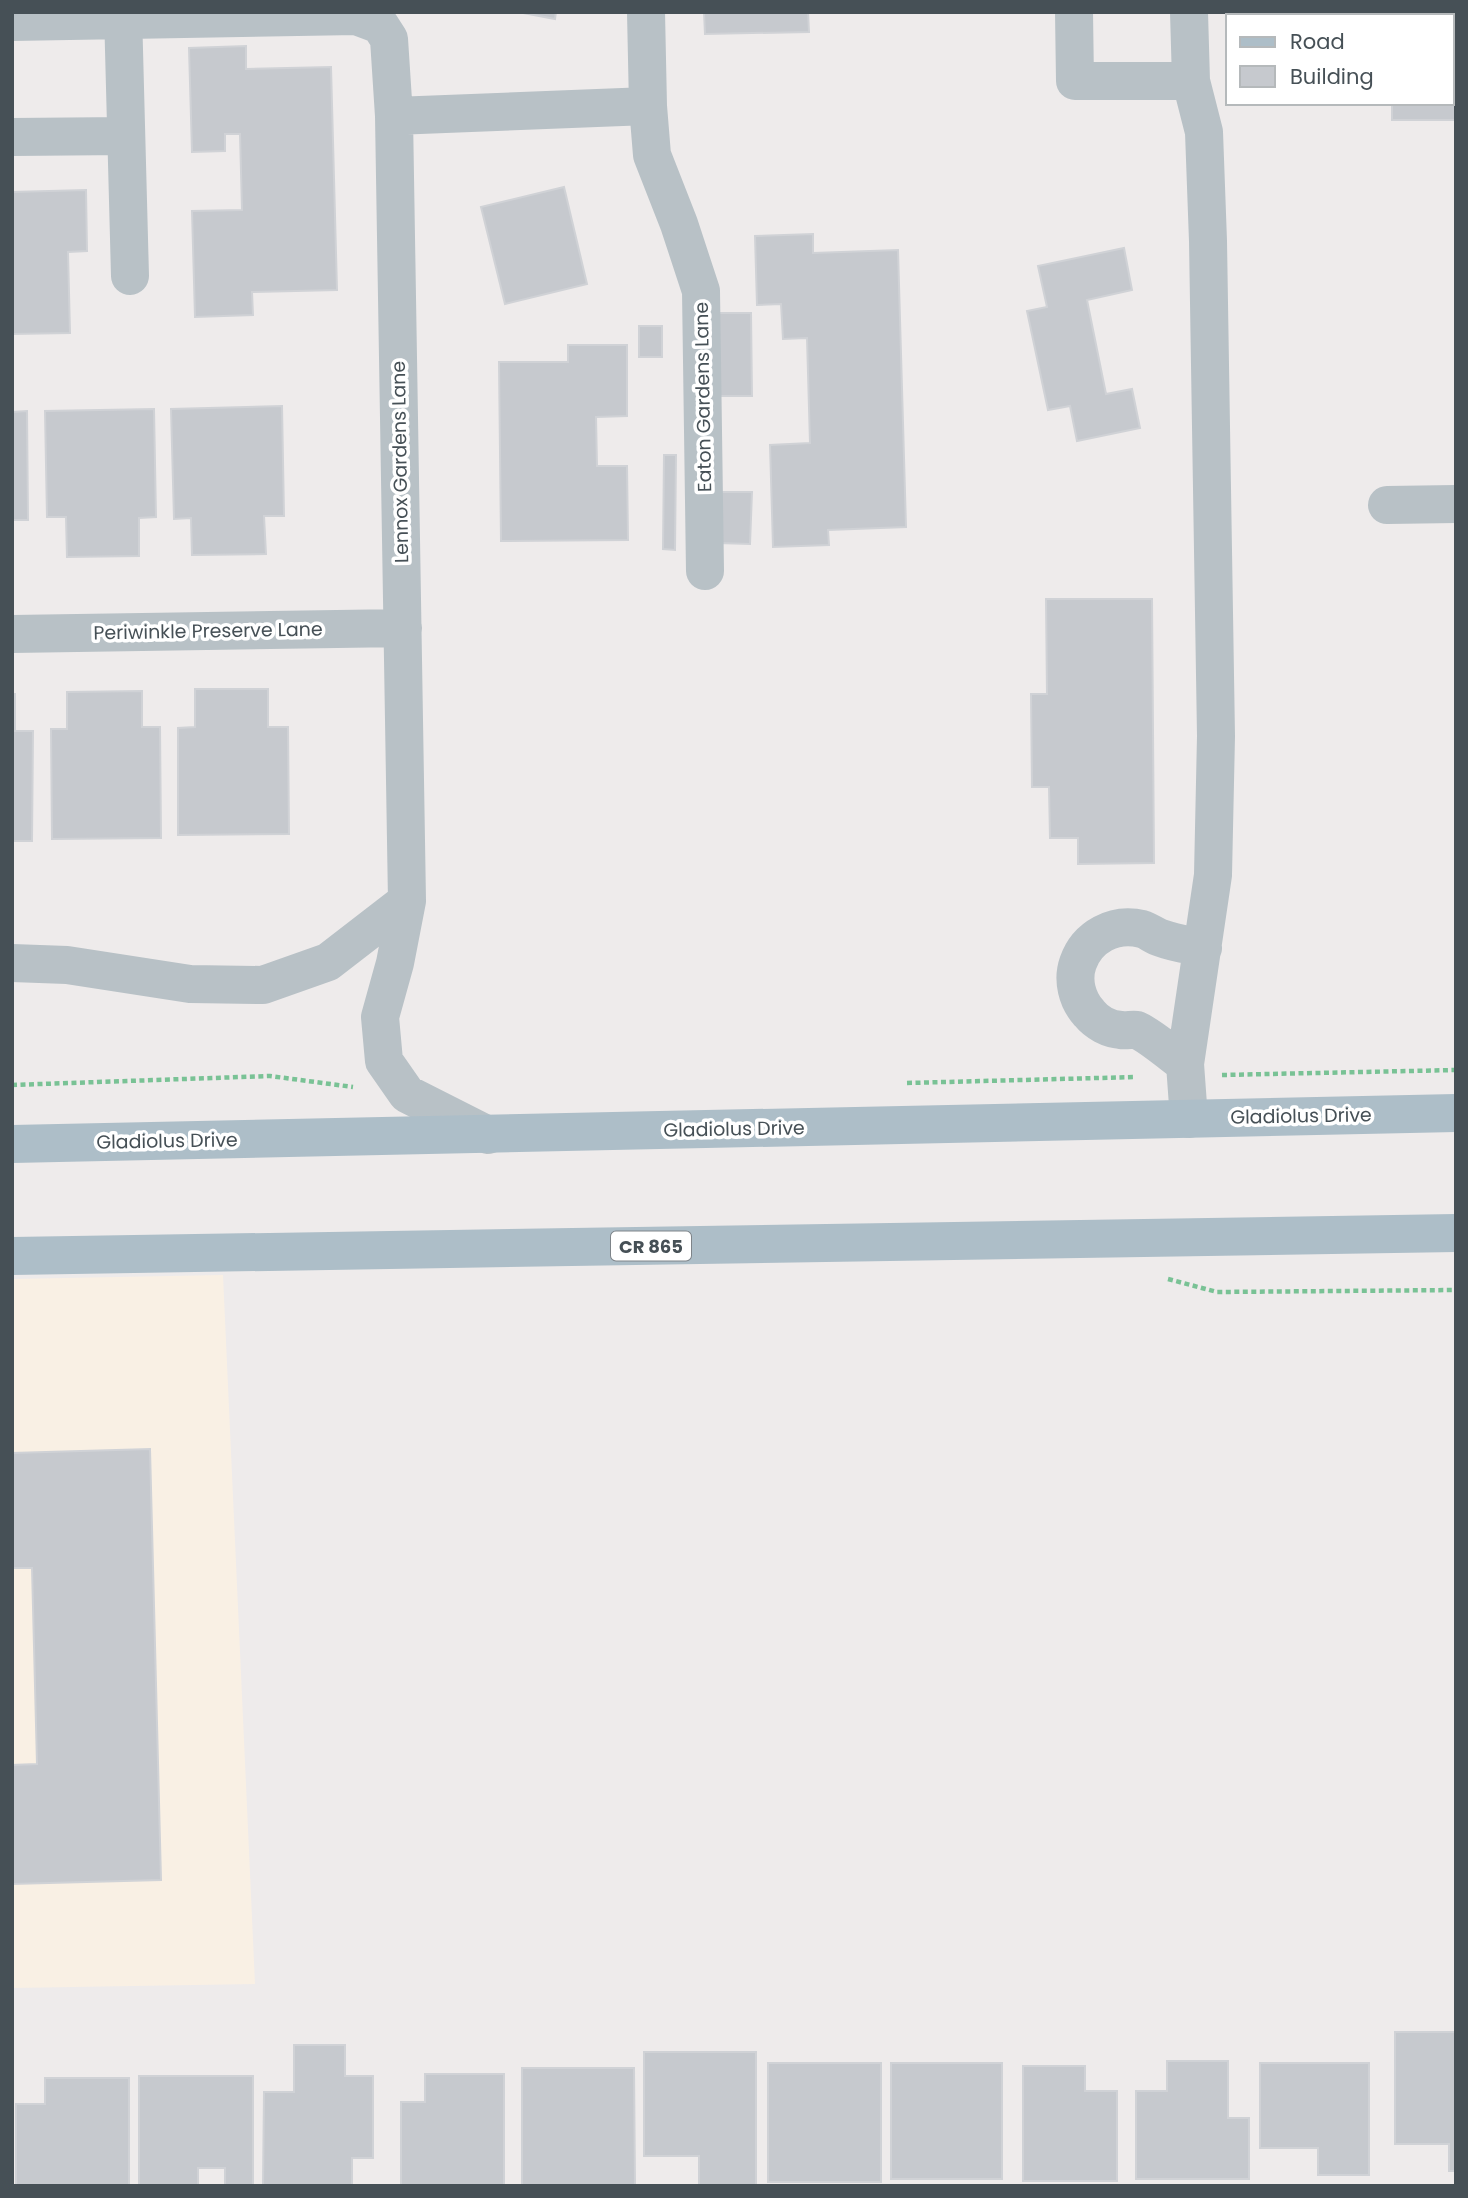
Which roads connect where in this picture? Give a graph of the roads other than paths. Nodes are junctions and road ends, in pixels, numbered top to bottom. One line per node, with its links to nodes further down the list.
1 (646, 12): 7 (street, Eaton Gardens Lane)
2 (1074, 12): 6 (street)
3 (1189, 12): 6 (street)
4 (123, 16): 5 (street); 8 (street, Lennox Gardens Lane); 9 (street)
5 (12, 22)
6 (1191, 81): 18 (street)
7 (648, 106): 8 (street); 14 (street, Eaton Gardens Lane)
8 (394, 117): 15 (street, Lennox Gardens Lane)
9 (126, 136): 10 (street); 11 (street)
10 (12, 137)
11 (130, 276)
12 (1456, 504): 13 (street)
13 (1387, 505)
14 (705, 571)
15 (403, 628): 16 (street, Periwinkle Preserve Lane); 17 (street, Lennox Gardens Lane)
16 (12, 634)
17 (407, 901): 19 (street); 23 (street, Lennox Gardens Lane)
18 (1203, 948): 20 (street); 20 (street)
19 (12, 963)
20 (1186, 1070): 22 (street)
21 (1456, 1112): 22 (main road, Gladiolus Drive)
22 (1189, 1119): 23 (main road, Gladiolus Drive)
23 (488, 1135): 24 (main road, Gladiolus Drive)
24 (12, 1144)
25 (1456, 1233): 26 (main road, CR 865)
26 (12, 1256)

